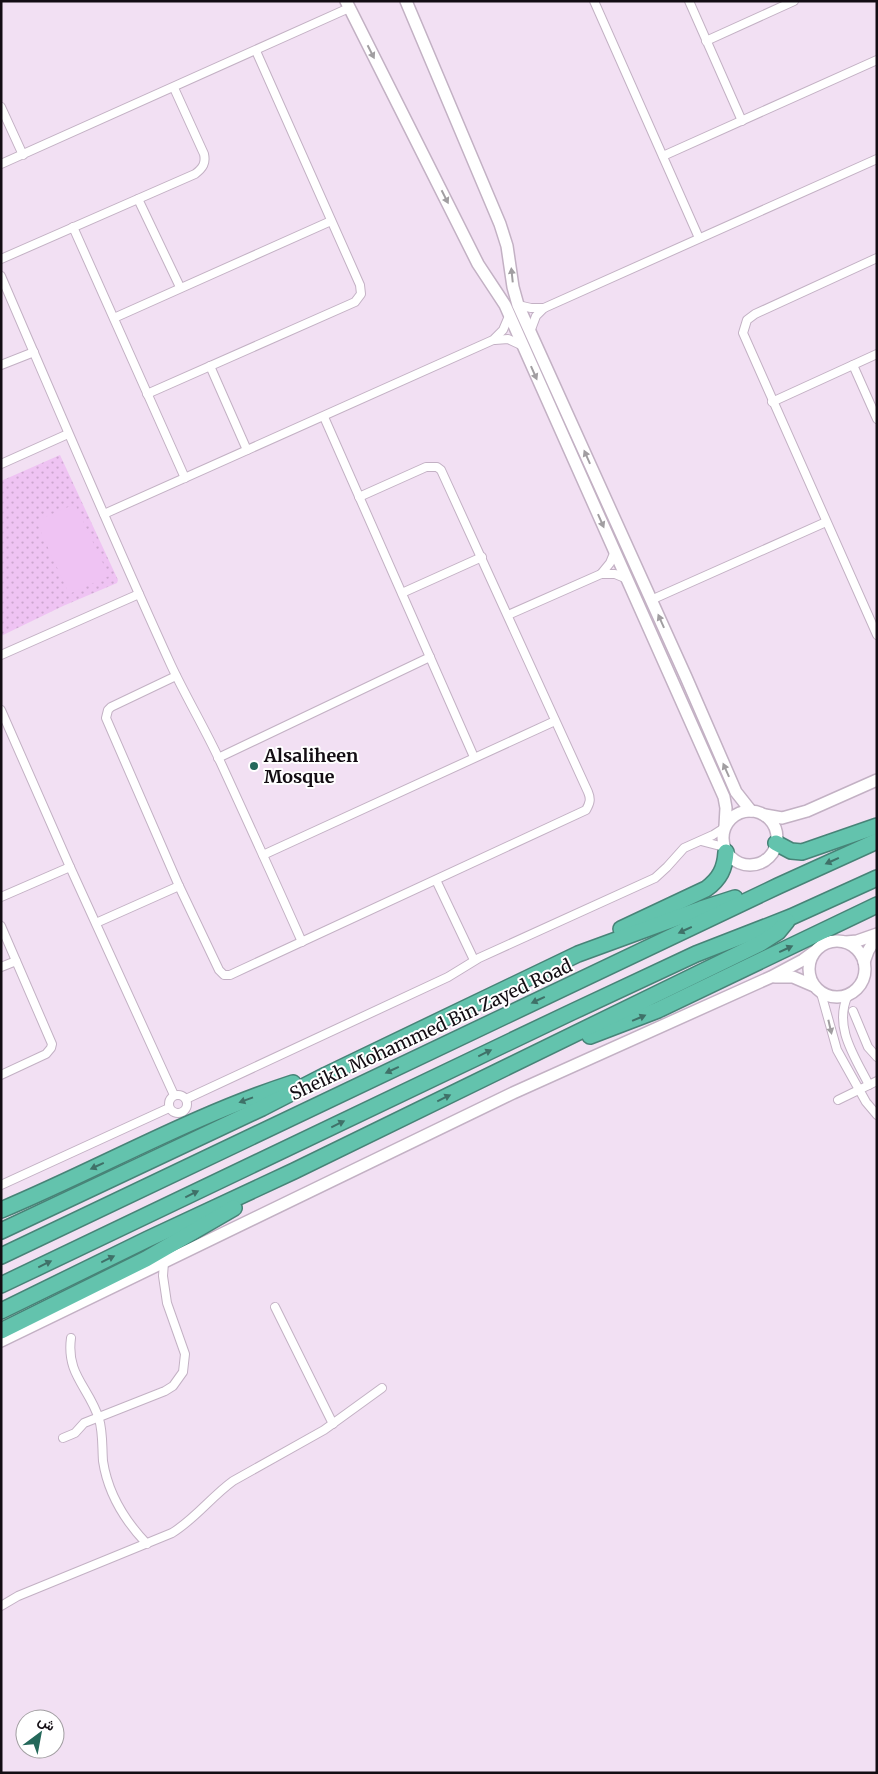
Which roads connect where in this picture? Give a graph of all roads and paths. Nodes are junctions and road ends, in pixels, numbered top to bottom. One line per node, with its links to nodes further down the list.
1 (406, 1): 24 (main road, one-way to 1)
2 (594, 1): 13 (street)
3 (689, 1): 6 (street)
4 (794, 1): 6 (street)
5 (348, 5): 7 (street); 26 (main road, one-way to 26)
6 (706, 41): 11 (street)
7 (256, 50): 9 (street); 17 (street)
8 (877, 60): 11 (street)
9 (174, 88): 12 (street); 16 (street)
10 (1, 107): 12 (street)
11 (742, 121): 13 (street)
12 (23, 155): 15 (street)
13 (663, 156): 19 (street)
14 (877, 159): 19 (street)
15 (1, 164)
16 (138, 199): 18 (street); 23 (street)
17 (331, 221): 23 (street); 35 (street)
18 (73, 227): 21 (street); 27 (street)
19 (699, 238): 25 (street)
20 (877, 258): 37 (street)
21 (1, 259)
22 (1, 276): 31 (street)
23 (180, 287): 27 (street)
24 (518, 305): 25 (street); 28 (main road)
25 (544, 308): 28 (street)
26 (509, 316): 29 (street); 30 (main road)
27 (114, 318): 36 (street)
28 (530, 332): 53 (main road, one-way to 28)
29 (493, 340): 30 (street); 38 (street)
30 (521, 345): 47 (main road, one-way to 47)
31 (34, 352): 33 (street); 40 (street)
32 (877, 354): 34 (street)
33 (1, 365)
34 (853, 365): 37 (street); 39 (street)
35 (210, 366): 36 (street); 41 (street)
36 (147, 394): 43 (street)
37 (772, 402): 46 (street)
38 (324, 417): 41 (street); 44 (street)
39 (877, 420)
40 (68, 434): 42 (street); 45 (street)
41 (247, 450): 43 (street)
42 (1, 464)
43 (185, 478): 45 (street)
44 (359, 497): 48 (street); 51 (street)
45 (104, 514): 52 (street)
46 (826, 522): 53 (street); 56 (street)
47 (615, 551): 49 (street); 50 (main road)
48 (482, 557): 51 (street); 55 (street)
49 (602, 574): 50 (street); 55 (street)
50 (627, 579): 61 (main road)
51 (402, 593): 59 (street)
52 (139, 594): 58 (street); 60 (street)
53 (651, 600): 62 (main road, one-way to 53)
54 (877, 611): 56 (street)
55 (508, 615): 64 (street)
56 (868, 615): 57 (street)
57 (877, 635)
58 (1, 655)
59 (430, 657): 65 (street); 66 (street)
60 (176, 676): 66 (street); 81 (street)
61 (675, 686): 62 (main road); 72 (main road)
62 (698, 705): 68 (main road, one-way to 62)
63 (1, 710): 78 (street)
64 (555, 721): 65 (street); 80 (street)
65 (474, 757): 77 (street)
66 (218, 758): 77 (street)
67 (877, 780): 69 (main road)
68 (751, 811): 70 (main road); 72 (main road)
69 (807, 811): 70 (main road); 73 (main road)
70 (765, 816): 73 (main road)
71 (877, 826): 73 (highway)
72 (725, 827): 74 (street); 76 (main road)
73 (776, 840): 76 (main road)
74 (699, 841): 76 (street); 93 (street)
75 (877, 841): 82 (highway, Sheikh Mohammed Bin Zayed Road, one-way to 82)
76 (725, 849): 92 (highway)
77 (263, 855): 89 (street)
78 (70, 867): 83 (street); 86 (street)
79 (877, 878): 85 (highway)
80 (436, 880): 89 (street); 93 (street)
81 (179, 886): 86 (street); 89 (street)
82 (778, 886): 92 (highway); 117 (highway, Sheikh Mohammed Bin Zayed Road, one-way to 117)
83 (1, 897)
84 (877, 905): 101 (highway, one-way to 84)
85 (791, 917): 101 (highway); 119 (highway, one-way to 85)
86 (96, 923): 108 (street)
87 (1, 926): 94 (street)
88 (877, 935): 90 (main road); 95 (main road)
89 (302, 942)
90 (846, 942): 91 (main road); 95 (main road)
91 (814, 952): 97 (main road); 98 (main road)
92 (578, 954): 104 (highway)
93 (474, 960): 109 (street)
94 (16, 961): 96 (street); 103 (street)
95 (864, 962): 99 (main road)
96 (1, 967)
97 (771, 977): 98 (main road); 118 (main road)
98 (817, 989): 99 (main road); 107 (street, one-way to 107)
99 (848, 996): 106 (street)
100 (853, 1011): 102 (street)
101 (543, 1050): 113 (highway, one-way to 101)
102 (877, 1057)
103 (1, 1075)
104 (326, 1075): 115 (highway, one-way to 115); 116 (highway)
105 (877, 1081): 106 (street)
106 (869, 1085): 107 (street)
107 (859, 1089): 110 (street); 112 (street)
108 (174, 1095): 109 (street); 111 (street)
109 (186, 1099): 111 (street)
110 (838, 1100)
111 (169, 1108): 114 (street)
112 (877, 1115)
113 (294, 1171): 121 (highway, one-way to 113); 122 (highway)
114 (1, 1185)
115 (1, 1210)
116 (1, 1229)
117 (1, 1256)
118 (164, 1262): 124 (main road); 126 (street)
119 (1, 1285)
120 (275, 1307): 127 (street)
121 (2, 1310)
122 (1, 1331)
123 (71, 1338): 126 (street)
124 (1, 1341)
125 (382, 1388): 127 (street)
126 (98, 1417): 128 (street); 129 (street)
127 (333, 1424): 129 (street)
128 (63, 1438)
129 (147, 1544): 130 (street)
130 (1, 1606)

